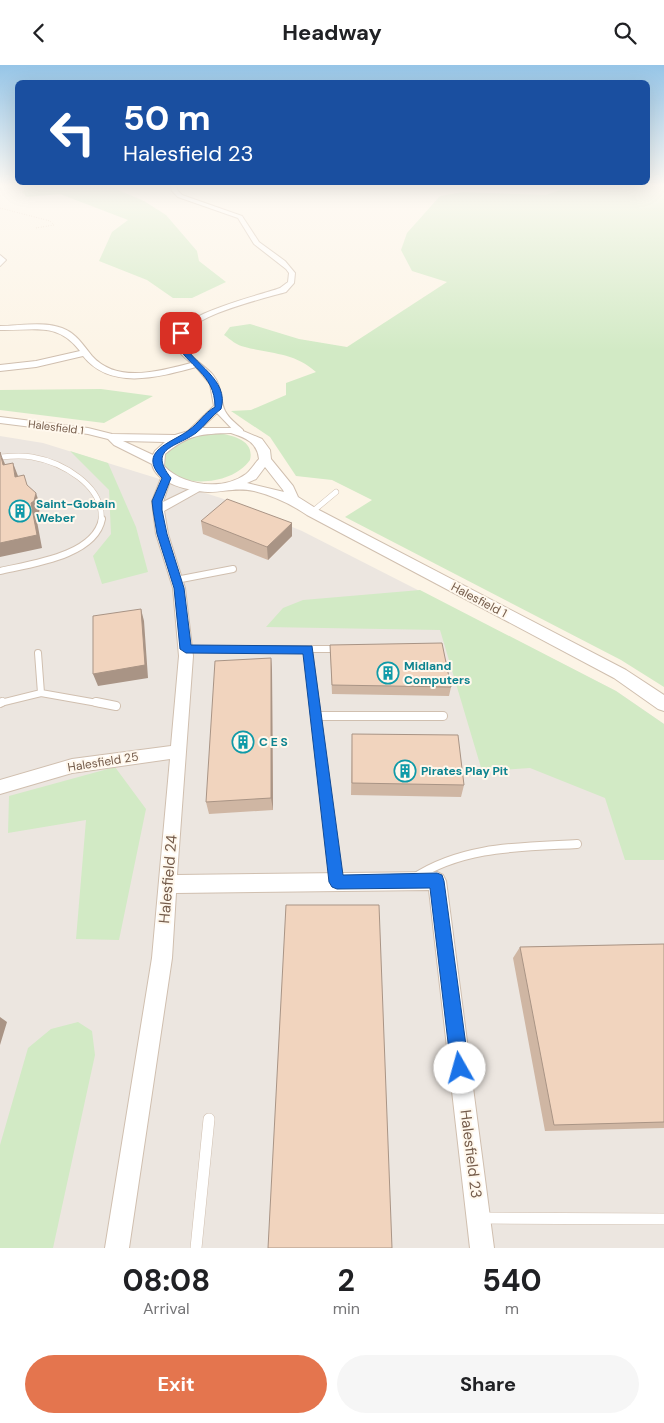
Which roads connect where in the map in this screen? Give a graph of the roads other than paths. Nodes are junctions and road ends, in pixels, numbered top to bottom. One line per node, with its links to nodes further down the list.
1 (255, 241): 6 (street)
2 (0, 257): 3 (street)
3 (0, 264)
4 (0, 328): 5 (street)
5 (84, 353): 6 (street); 7 (street)
6 (198, 365): 8 (street)
7 (0, 368)
8 (218, 408): 10 (street); 11 (street)
9 (0, 421): 12 (street, Halesfield 1)
10 (240, 432): 11 (street, Halesfield 1); 15 (street, Halesfield 1)
11 (191, 433): 13 (street, Halesfield 1)
12 (112, 437): 13 (street, Halesfield 1); 16 (street, Halesfield 1)
13 (176, 439): 16 (street, Halesfield 1)
14 (0, 457): 25 (lane)
15 (265, 459): 18 (street, Halesfield 1); 21 (street, Halesfield 1)
16 (157, 462): 17 (street)
17 (166, 478): 19 (street, Halesfield 1); 22 (street, Halesfield 24)
18 (233, 484): 19 (street, Halesfield 1); 21 (street, Halesfield 1)
19 (200, 488): 22 (street)
20 (336, 492): 23 (lane)
21 (292, 499): 23 (street, Halesfield 1)
22 (158, 510): 26 (street, Halesfield 24)
23 (312, 512): 33 (street, Halesfield 1)
24 (233, 569): 26 (lane)
25 (0, 571)
26 (176, 581): 27 (street, Halesfield 24)
27 (186, 649): 28 (lane); 37 (street, Halesfield 24)
28 (308, 649): 29 (lane); 35 (lane)
29 (347, 649)
30 (38, 653): 31 (lane)
31 (40, 693): 32 (lane); 34 (lane)
32 (0, 703)
33 (664, 704)
34 (116, 706)
35 (317, 716): 36 (lane); 41 (lane)
36 (443, 716)
37 (179, 751): 38 (street, Halesfield 25); 42 (street, Halesfield 24)
38 (0, 787)
39 (576, 844): 40 (lane)
40 (410, 881): 41 (street, Halesfield 23); 44 (street, Halesfield 23)
41 (337, 882): 42 (street, Halesfield 23)
42 (168, 884): 46 (street, Halesfield 24)
43 (210, 1119): 47 (lane)
44 (479, 1218): 45 (lane); 48 (street, Halesfield 23)
45 (664, 1219)
46 (117, 1248)
47 (196, 1248)
48 (482, 1248)

